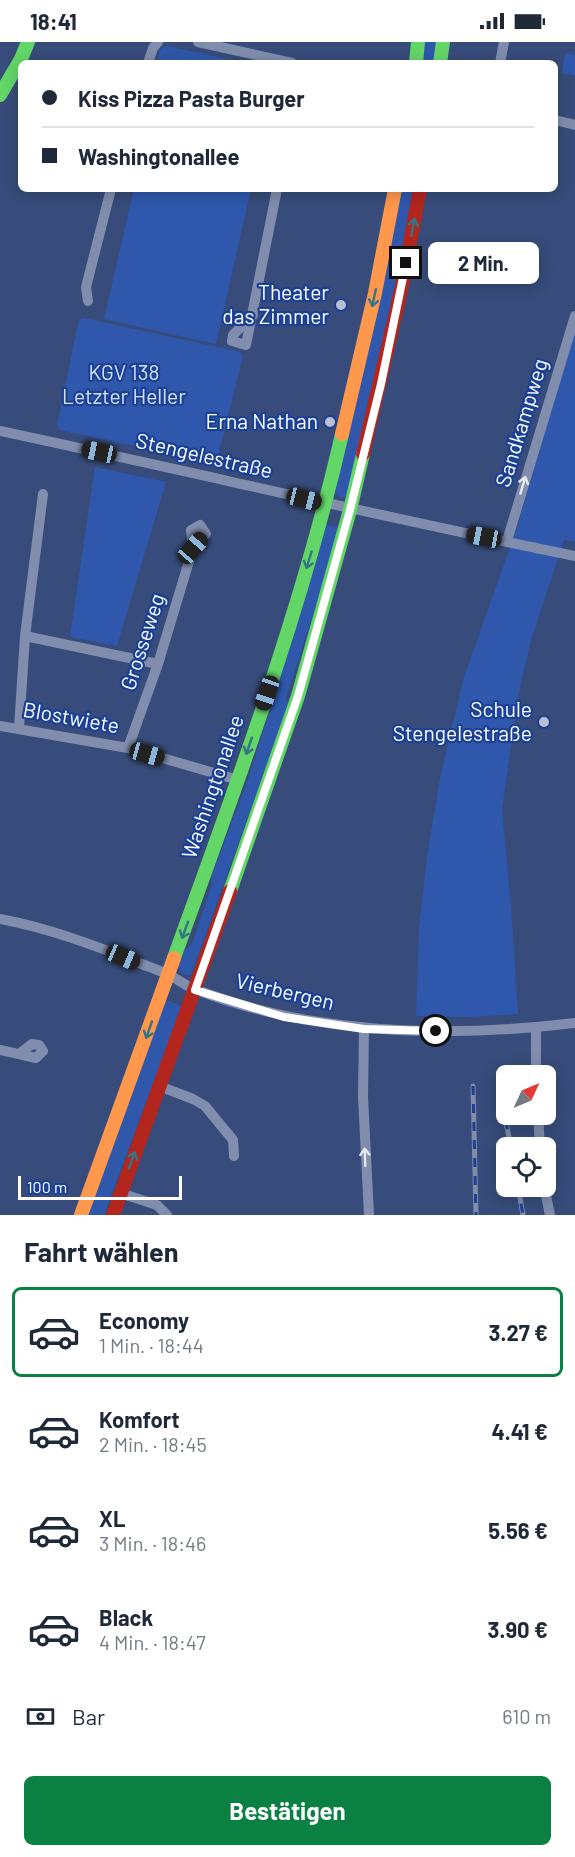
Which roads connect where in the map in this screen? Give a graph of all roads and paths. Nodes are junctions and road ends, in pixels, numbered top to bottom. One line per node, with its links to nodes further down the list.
1 (28, 42): 7 (street)
2 (158, 42): 8 (street)
3 (201, 42): 9 (street)
4 (418, 42): 10 (street)
5 (443, 42): 11 (street)
6 (504, 42): 12 (street)
7 (20, 60)
8 (149, 60)
9 (279, 60)
10 (416, 60)
11 (440, 60)
12 (501, 60)
13 (18, 64): 14 (street)
14 (0, 95)
15 (558, 121): 16 (street)
16 (575, 125)
17 (110, 192): 21 (street)
18 (276, 192): 22 (street)
19 (394, 192): 26 (street, Washingtonallee, one-way to 26)
20 (419, 192): 27 (street, one-way to 20)
21 (88, 301)
22 (253, 315)
23 (575, 316): 28 (street, Sandkampweg, one-way to 23)
24 (0, 431): 26 (street, Stengelestraße)
25 (43, 494): 31 (street)
26 (326, 504): 27 (street, Stengelestraße); 36 (street, Washingtonallee, one-way to 36)
27 (350, 510): 28 (street, Stengelestraße); 39 (street)
28 (507, 541): 30 (street, Stengelestraße)
29 (193, 548): 32 (street, Grosseweg)
30 (575, 556)
31 (25, 636): 32 (street); 34 (street)
32 (158, 664): 35 (street, Grosseweg)
33 (0, 726): 34 (street, Blostwiete)
34 (19, 728): 35 (street, Blostwiete)
35 (128, 748): 36 (street, Blostwiete)
36 (238, 780): 38 (street, Washingtonallee, one-way to 38)
37 (0, 919): 38 (street, Vierbergen)
38 (169, 975): 39 (street, Vierbergen); 50 (street, Washingtonallee, one-way to 50)
39 (195, 990): 42 (street, Vierbergen); 46 (street)
40 (575, 1023): 41 (street, Vierbergen)
41 (536, 1027): 42 (street, Vierbergen); 45 (street)
42 (364, 1029): 53 (street, one-way to 42)
43 (0, 1050): 44 (street)
44 (19, 1054)
45 (536, 1065)
46 (159, 1086): 47 (street); 48 (street, one-way to 46)
47 (234, 1156)
48 (120, 1192): 51 (street); 52 (street)
49 (546, 1197): 54 (street)
50 (81, 1215)
51 (113, 1215)
52 (167, 1215)
53 (369, 1215)
54 (550, 1215)

